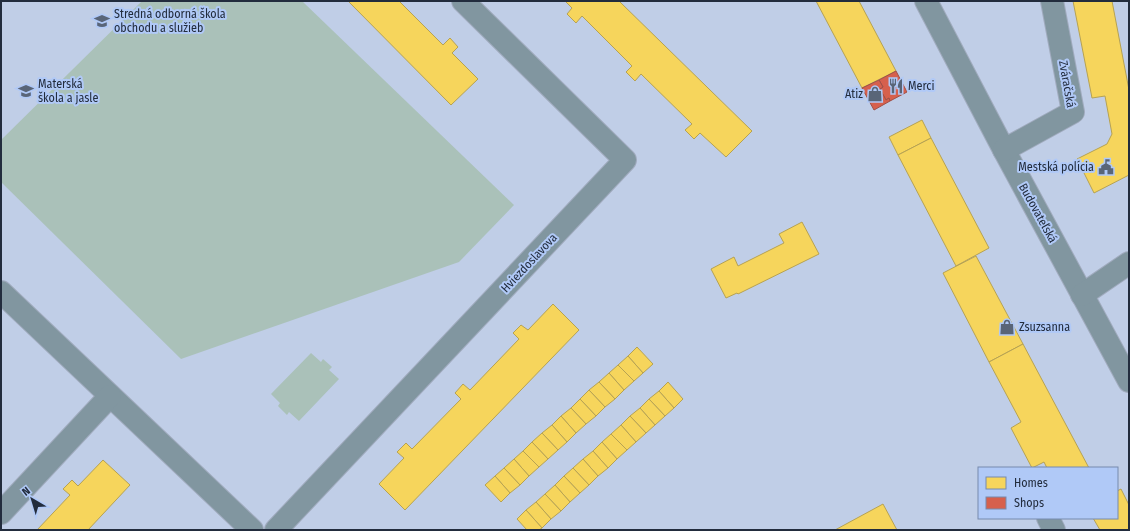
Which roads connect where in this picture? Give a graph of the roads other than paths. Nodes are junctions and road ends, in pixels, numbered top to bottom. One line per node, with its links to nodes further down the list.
1 (463, 1): 13 (street, Hviezdoslavova)
2 (926, 1): 4 (street, Budovateľská)
3 (1052, 1): 4 (street, Zváračská)
4 (1004, 150): 7 (street, Budovateľská)
5 (1129, 263): 7 (street)
6 (1, 292): 9 (street)
7 (1082, 295): 8 (street, Budovateľská)
8 (1129, 381)
9 (110, 396): 10 (street); 12 (street)
10 (1, 513)
11 (1048, 519): 14 (street)
12 (252, 530)
13 (276, 530)
14 (1054, 530)

